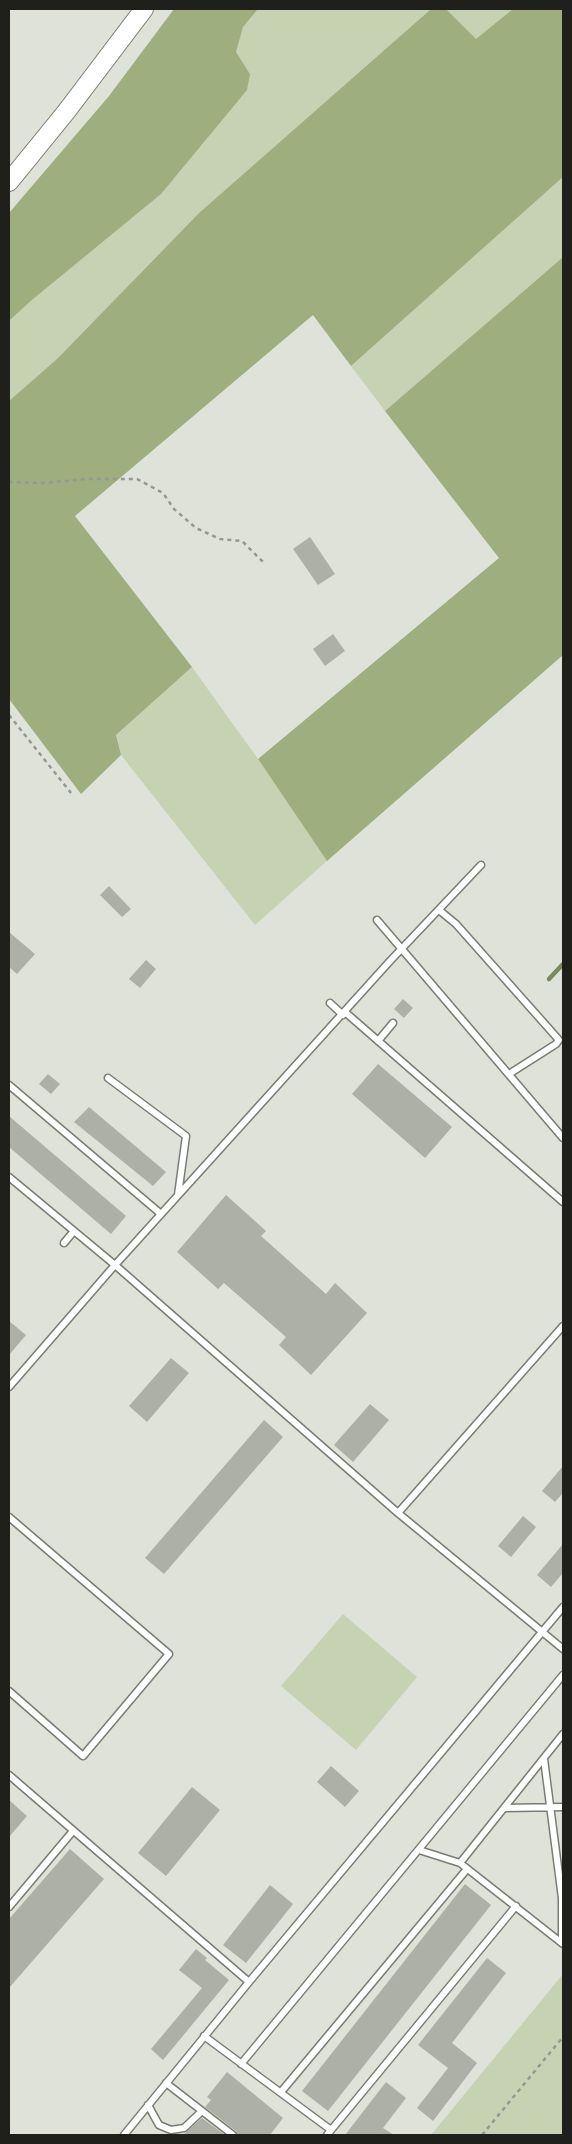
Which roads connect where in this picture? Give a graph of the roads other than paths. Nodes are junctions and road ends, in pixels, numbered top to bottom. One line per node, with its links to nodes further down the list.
1 (144, 9): 2 (street)
2 (9, 182)
3 (481, 865): 4 (lane)
4 (439, 910): 6 (lane); 11 (lane)
5 (377, 920): 6 (lane)
6 (402, 949): 8 (lane); 11 (lane)
7 (330, 1003): 8 (lane)
8 (344, 1014): 10 (lane); 16 (lane)
9 (393, 1023): 10 (lane)
10 (378, 1041): 17 (lane)
11 (509, 1074): 14 (lane)
12 (108, 1078): 16 (lane)
13 (9, 1085): 18 (lane)
14 (563, 1138)
15 (9, 1177): 19 (lane)
16 (178, 1196): 18 (lane)
17 (563, 1202)
18 (161, 1214): 21 (lane)
19 (74, 1231): 20 (lane); 21 (lane)
20 (64, 1243)
21 (115, 1265): 23 (lane); 24 (lane)
22 (563, 1326): 24 (lane)
23 (9, 1387)
24 (398, 1513): 27 (lane)
25 (9, 1517): 30 (lane)
26 (563, 1607): 27 (lane)
27 (542, 1631): 28 (lane); 44 (lane)
28 (563, 1650)
29 (563, 1675): 38 (lane)
30 (9, 1691)
31 (563, 1734): 32 (lane)
32 (544, 1759): 35 (lane); 36 (lane)
33 (9, 1775): 37 (lane)
34 (563, 1807): 36 (lane)
35 (504, 1808): 36 (lane); 39 (lane)
36 (551, 1808): 43 (lane)
37 (73, 1831): 42 (lane); 44 (lane)
38 (419, 1850): 39 (lane); 46 (lane)
39 (460, 1863): 40 (lane)
40 (467, 1869): 41 (lane); 48 (lane)
41 (516, 1906): 43 (lane); 51 (lane)
42 (9, 1907)
43 (563, 1943)
44 (249, 1982): 45 (lane)
45 (204, 2036): 46 (lane); 47 (lane)
46 (241, 2064): 48 (lane)
47 (166, 2083): 49 (lane); 50 (lane)
48 (281, 2092): 51 (lane)
49 (148, 2105): 50 (lane); 52 (lane)
50 (202, 2111): 53 (lane)
51 (329, 2133)
52 (124, 2135)
53 (233, 2135)

